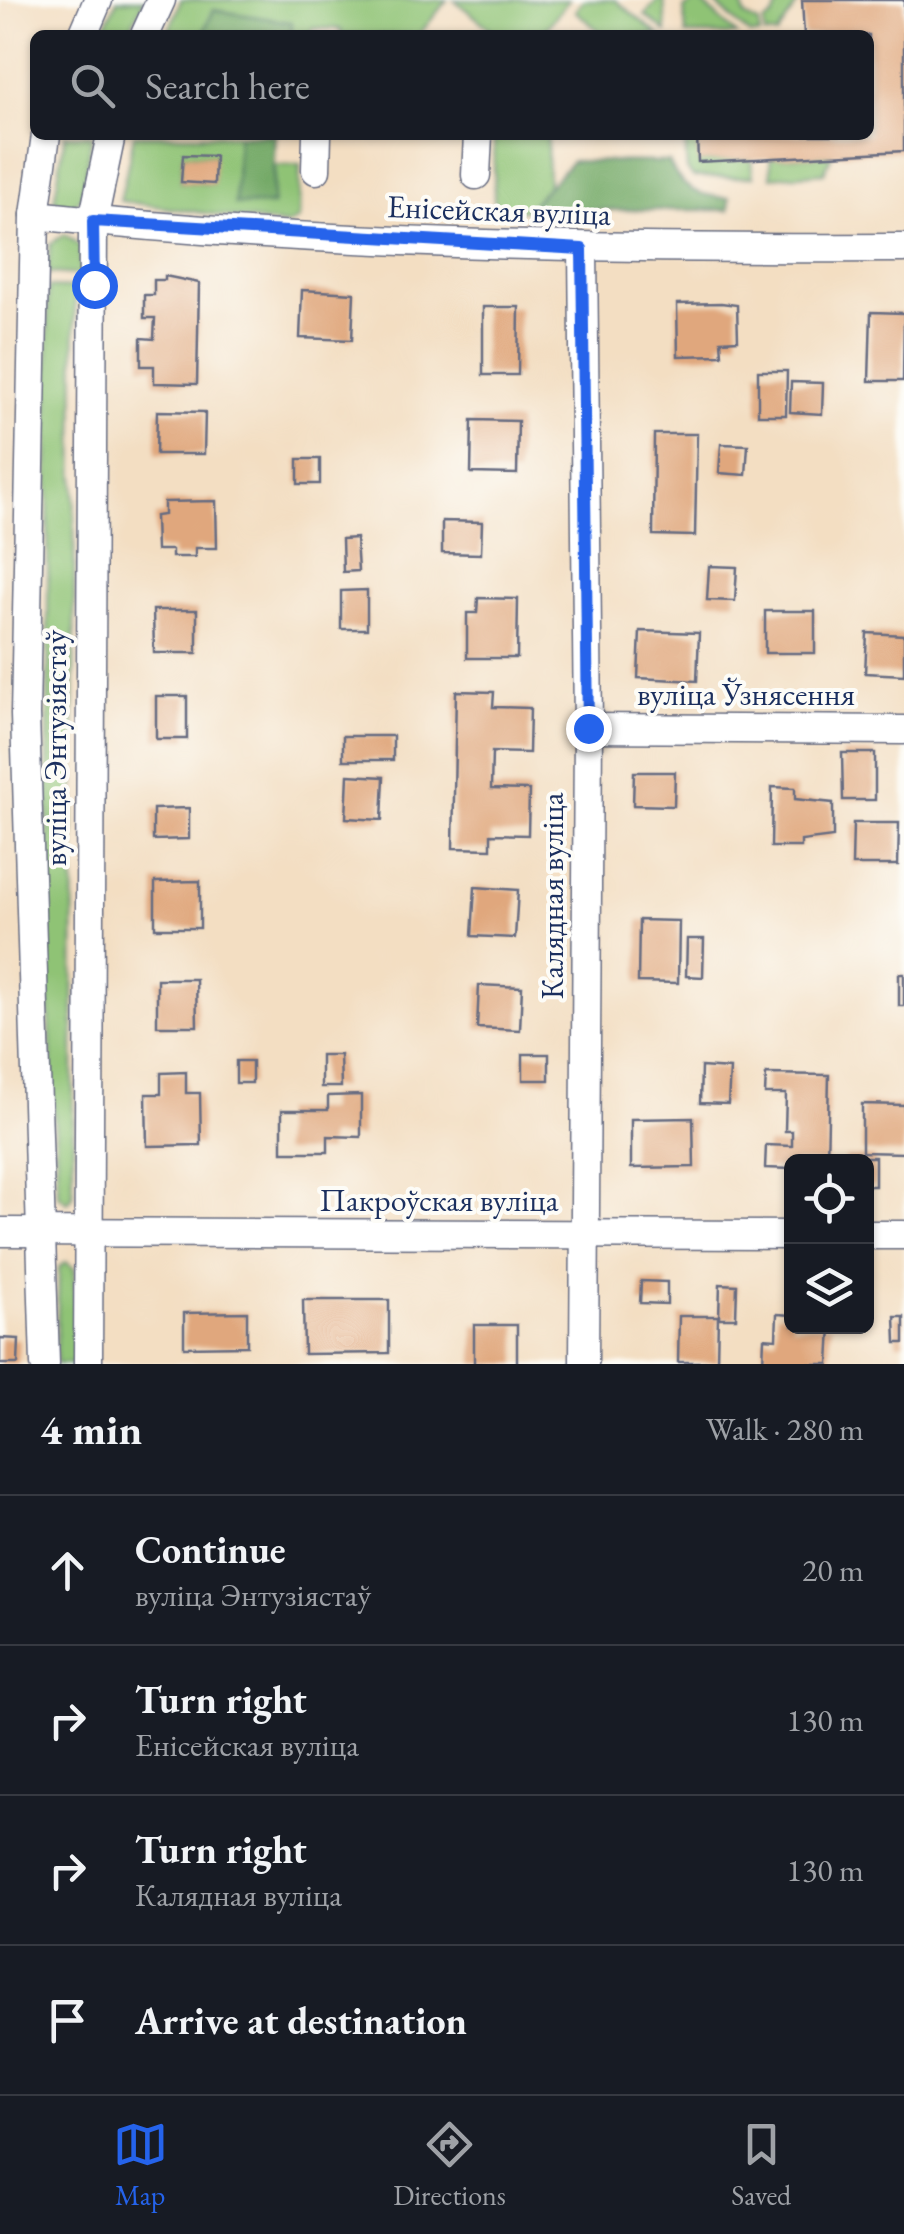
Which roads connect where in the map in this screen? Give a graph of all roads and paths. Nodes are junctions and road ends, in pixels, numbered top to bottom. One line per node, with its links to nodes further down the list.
1 (98, 0): 3 (street)
2 (161, 0): 4 (street)
3 (85, 30)
4 (146, 30)
5 (45, 140): 11 (street, вуліца Энтузіястаў)
6 (110, 140): 12 (street, вуліца Энтузіястаў)
7 (317, 140): 9 (street)
8 (478, 140): 10 (street)
9 (316, 170)
10 (476, 175)
11 (35, 215): 12 (street, Енісейская вуліца); 18 (street, вуліца Энтузіястаў)
12 (93, 221): 14 (street, Енісейская вуліца); 19 (street, вуліца Энтузіястаў)
13 (904, 248): 14 (street, Енісейская вуліца)
14 (582, 249): 15 (street, Калядная вуліца)
15 (588, 728): 16 (street, вуліца Ўзнясення); 23 (street, Калядная вуліца)
16 (904, 730)
17 (0, 1232): 18 (street, Пакроўская вуліца)
18 (44, 1232): 19 (street, Пакроўская вуліца); 24 (street, вуліца Энтузіястаў)
19 (86, 1234): 23 (street, Пакроўская вуліца); 25 (street, вуліца Энтузіястаў)
20 (784, 1235): 23 (street, Пакроўская вуліца)
21 (874, 1235): 22 (street)
22 (904, 1235)
23 (584, 1236): 26 (street, Калядная вуліца)
24 (45, 1364)
25 (88, 1364)
26 (584, 1364)

